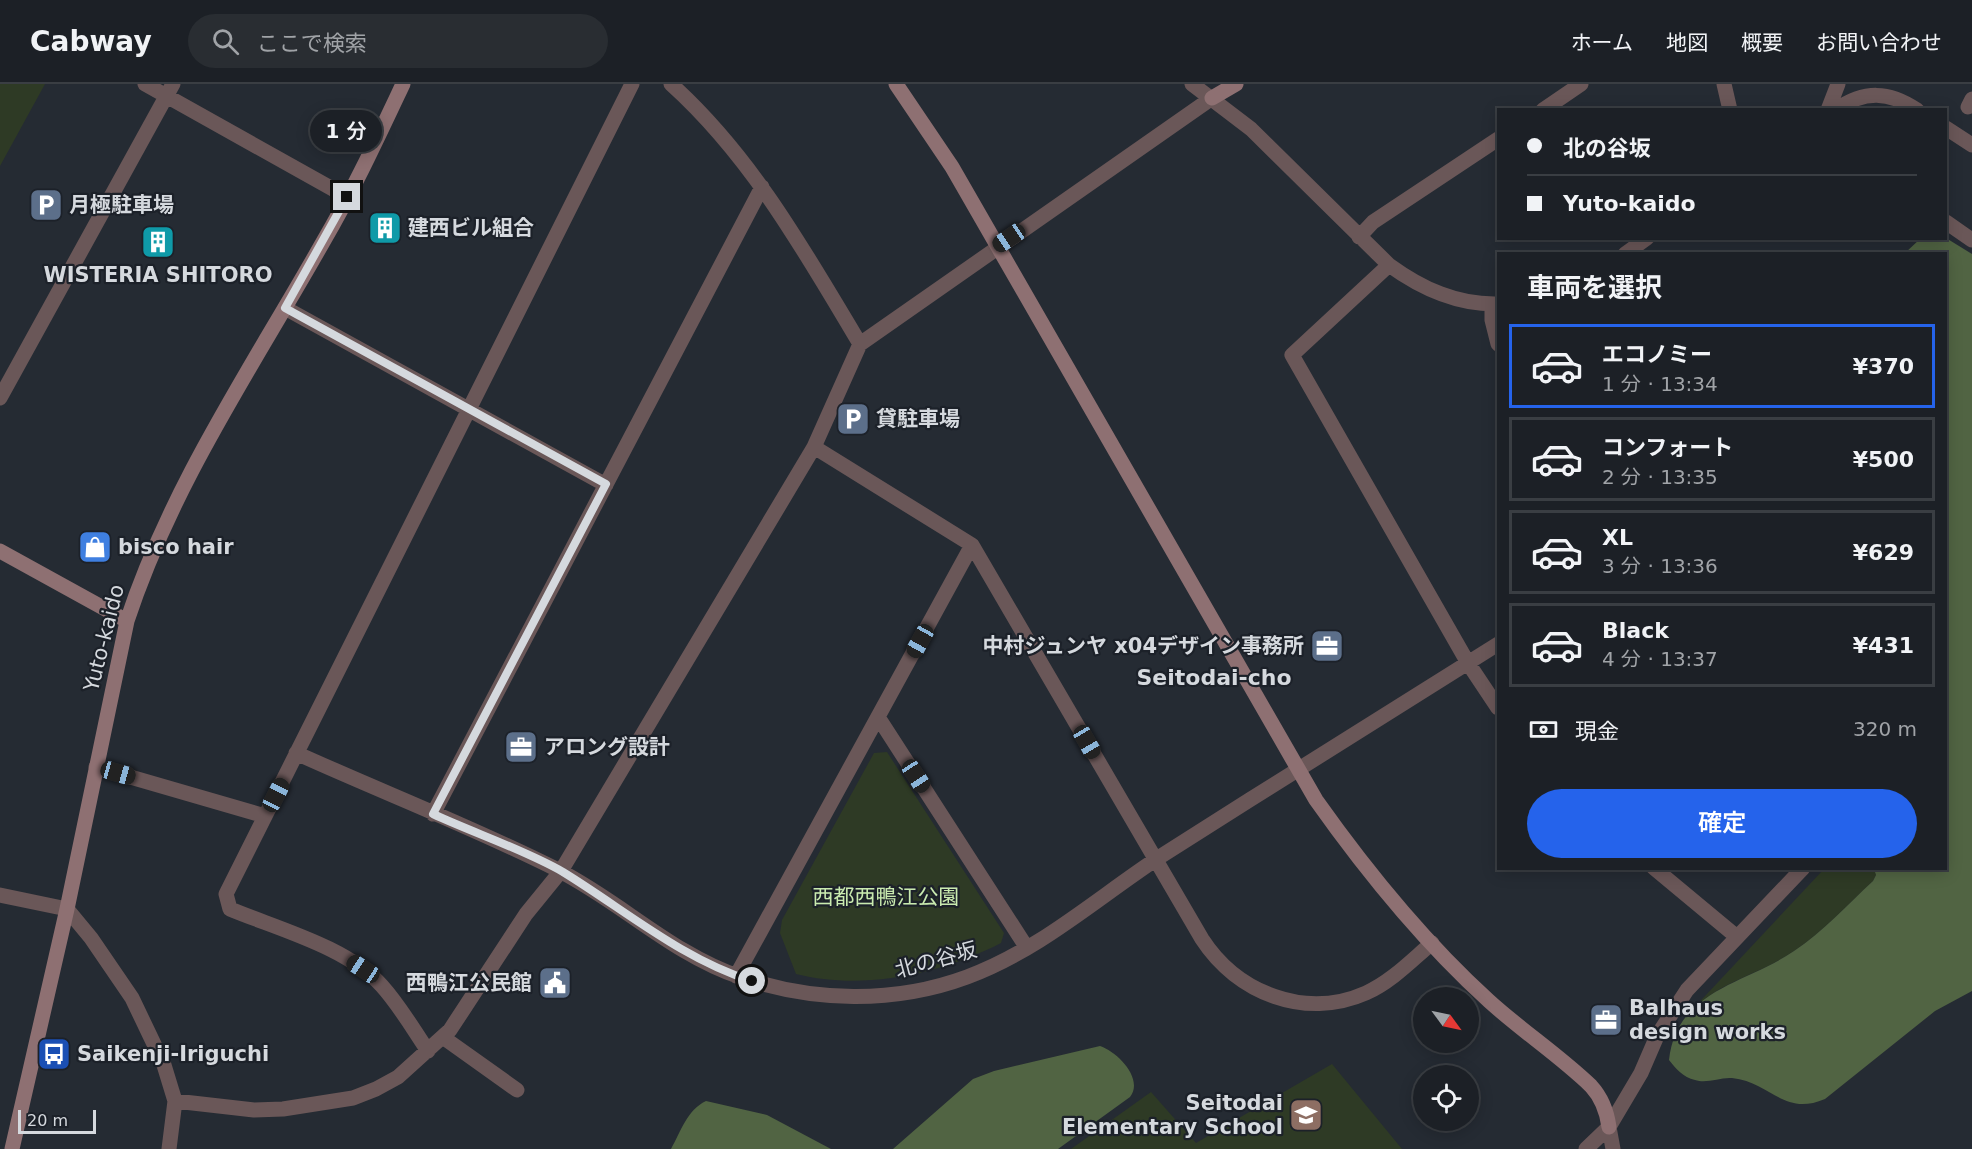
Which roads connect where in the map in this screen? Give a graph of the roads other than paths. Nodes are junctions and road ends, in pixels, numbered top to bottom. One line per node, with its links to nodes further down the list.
1 (145, 84): 11 (street)
2 (403, 84): 22 (street, Yuto-kaido)
3 (632, 84): 36 (street)
4 (671, 84): 21 (street)
5 (896, 84): 27 (street)
6 (1192, 84): 12 (street)
7 (1236, 84): 12 (street)
8 (1581, 84): 13 (street)
9 (1724, 84): 14 (street)
10 (1838, 84): 15 (street)
11 (169, 90): 22 (street); 34 (street)
12 (1212, 98): 24 (street); 27 (street)
13 (1546, 108)
14 (1730, 108)
15 (1829, 108)
16 (1839, 108): 17 (street)
17 (1913, 108)
18 (1947, 129): 20 (street)
19 (1497, 140): 24 (street)
20 (1972, 145)
21 (762, 188): 33 (street); 38 (street)
22 (347, 197): 31 (street, Yuto-kaido)
23 (1947, 223): 26 (street)
24 (1359, 237): 29 (street)
25 (1644, 240): 28 (street)
26 (1972, 240)
27 (997, 247): 33 (street); 48 (street)
28 (1627, 252)
29 (1389, 265): 30 (street); 43 (street)
30 (1495, 304): 32 (street)
31 (285, 308): 36 (street); 41 (street, Yuto-kaido)
32 (1497, 340)
33 (860, 344): 37 (street)
34 (5, 378): 35 (street)
35 (0, 398)
36 (469, 409): 38 (street); 46 (street)
37 (814, 447): 39 (street); 54 (street)
38 (606, 484): 49 (street)
39 (972, 545): 45 (street); 51 (street)
40 (0, 551): 41 (street)
41 (127, 621): 47 (street, Yuto-kaido)
42 (1497, 645): 43 (street, 北の谷坂)
43 (1468, 663): 44 (street); 48 (street, 北の谷坂)
44 (1497, 706)
45 (878, 717): 59 (street); 60 (street)
46 (296, 753): 49 (street, 北の谷坂); 50 (street)
47 (96, 767): 50 (street); 56 (street, Yuto-kaido)
48 (1297, 771): 51 (street, 北の谷坂); 58 (street)
49 (433, 814): 54 (street, 北の谷坂)
50 (265, 816): 62 (street)
51 (1155, 860): 58 (street); 59 (street, 北の谷坂)
52 (1656, 870): 57 (street)
53 (1801, 870): 57 (street)
54 (561, 871): 60 (street, 北の谷坂); 61 (street)
55 (0, 895): 56 (street)
56 (67, 909): 64 (street); 66 (street, Yuto-kaido)
57 (1737, 937): 65 (street)
58 (1432, 943): 65 (street)
59 (1027, 948): 60 (street, 北の谷坂)
60 (736, 976)
61 (444, 1038): 62 (street); 63 (street)
62 (428, 1051): 64 (street)
63 (517, 1090)
64 (175, 1101): 67 (street)
65 (1609, 1127): 68 (street); 69 (street)
66 (12, 1149)
67 (169, 1149)
68 (1586, 1149)
69 (1613, 1149)

